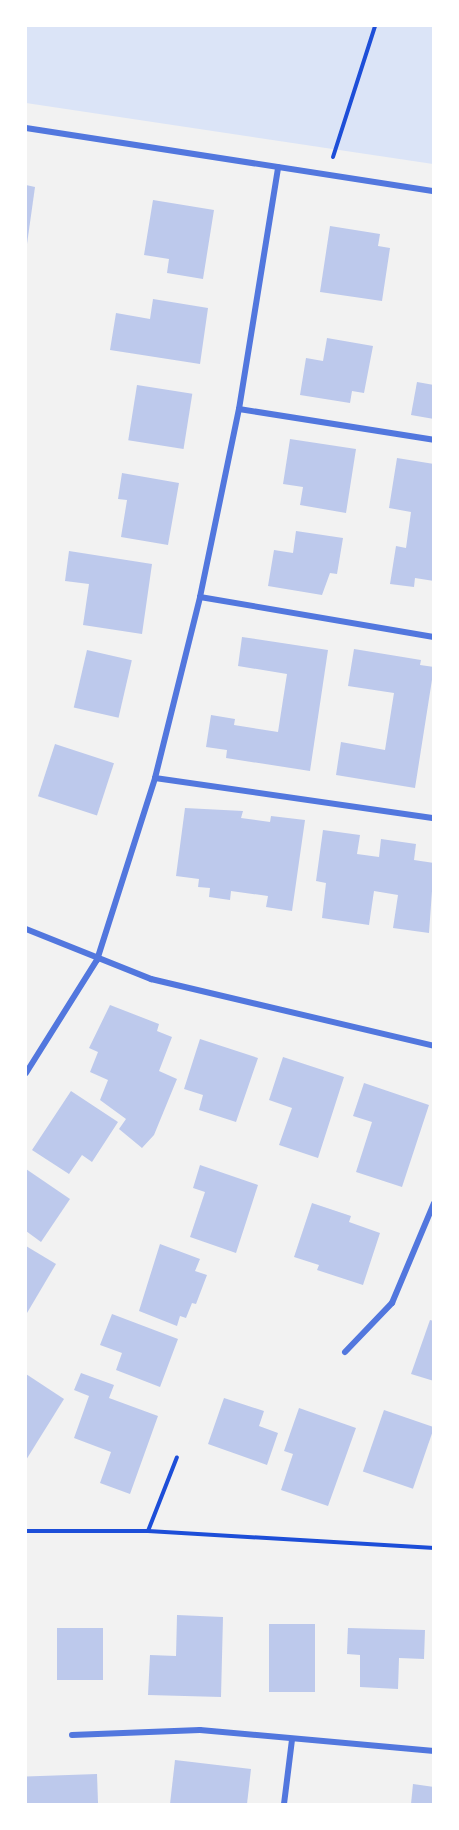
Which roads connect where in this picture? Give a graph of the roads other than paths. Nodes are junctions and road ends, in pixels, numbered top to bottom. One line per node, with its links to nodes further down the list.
1 (26, 129): 2 (street)
2 (278, 167): 3 (street); 4 (street)
3 (434, 191)
4 (239, 409): 5 (street); 6 (street)
5 (434, 440)
6 (200, 597): 7 (street); 8 (street)
7 (434, 637)
8 (155, 778): 9 (street); 11 (street)
9 (434, 818)
10 (26, 928): 11 (street)
11 (97, 960): 12 (street); 13 (street)
12 (434, 1046)
13 (26, 1073)
14 (434, 1203): 15 (street)
15 (345, 1352)
16 (72, 1735): 17 (street)
17 (292, 1740): 18 (street); 19 (street)
18 (434, 1751)
19 (284, 1804)

